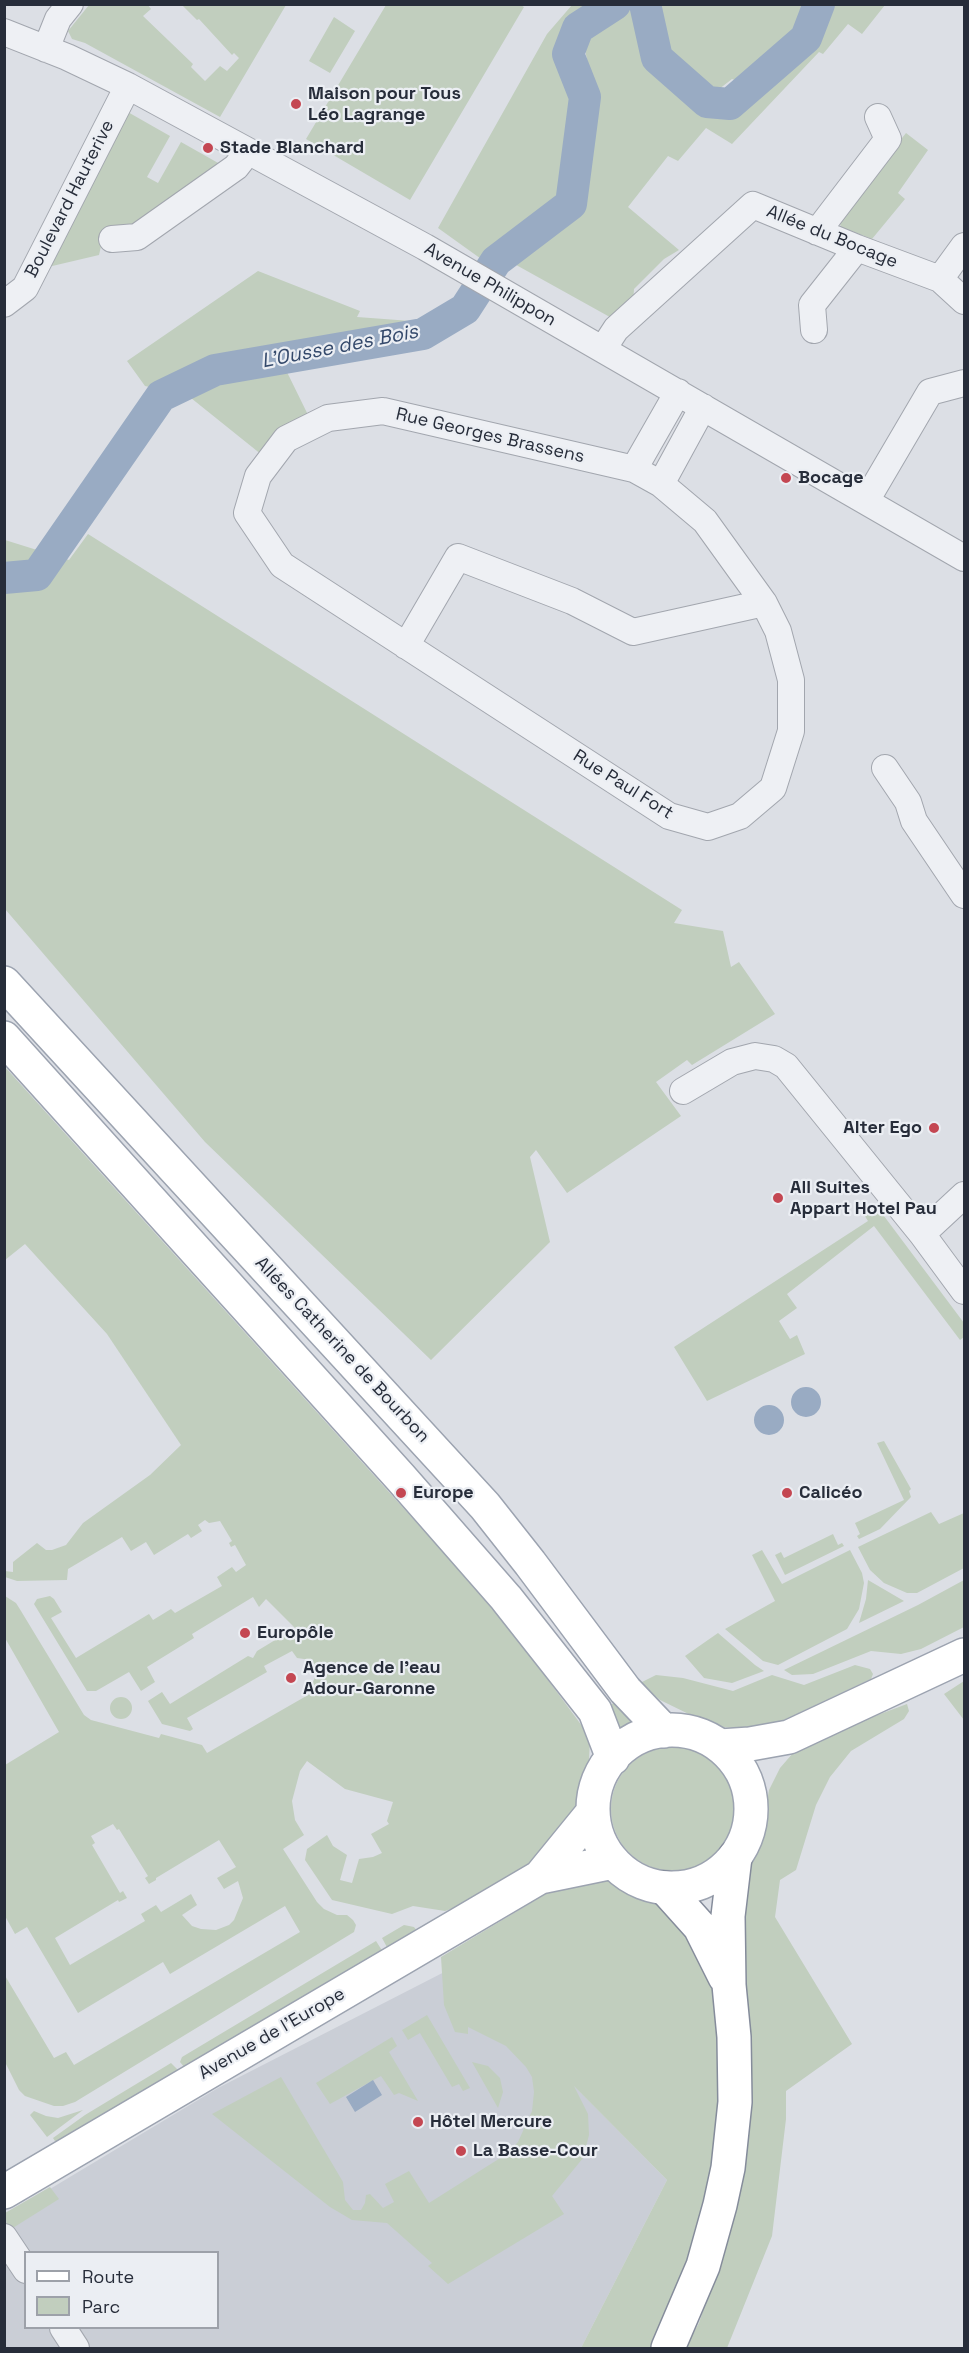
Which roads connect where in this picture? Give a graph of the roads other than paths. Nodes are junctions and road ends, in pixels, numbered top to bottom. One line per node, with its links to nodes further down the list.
1 (70, 4): 3 (street)
2 (4, 32): 3 (street, Avenue Philippon)
3 (45, 49): 4 (street, Avenue Philippon)
4 (128, 86): 6 (street, Avenue Philippon); 13 (street, Boulevard Hauterive)
5 (878, 117): 7 (street)
6 (247, 153): 8 (street); 15 (street, Avenue Philippon)
7 (817, 232): 10 (street, Allée du Bocage); 15 (street, Allée du Bocage)
8 (112, 239)
9 (964, 246): 11 (street)
10 (857, 248): 11 (street, Allée du Bocage); 14 (street)
11 (940, 279): 12 (street, Allée du Bocage)
12 (964, 301)
13 (4, 304)
14 (814, 330)
15 (603, 349): 17 (street, Avenue Philippon)
16 (964, 383): 21 (street)
17 (678, 392): 18 (street, Avenue Philippon); 19 (street)
18 (703, 407): 20 (street); 21 (street, Avenue Philippon)
19 (634, 468): 20 (street, Rue Georges Brassens); 24 (street, Rue Georges Brassens)
20 (661, 484): 23 (street, Rue Georges Brassens)
21 (866, 501): 22 (street, Avenue Philippon)
22 (962, 551)
23 (764, 603): 24 (street); 24 (street, Rue Paul Fort)
24 (406, 646)
25 (885, 768): 26 (street)
26 (964, 894)
27 (4, 983): 34 (main road, Allées Catherine de Bourbon)
28 (4, 1038): 37 (main road)
29 (683, 1091): 31 (street)
30 (964, 1195): 31 (street)
31 (922, 1234): 32 (street)
32 (964, 1291)
33 (964, 1654): 35 (main road)
34 (664, 1731): 36 (main road); 37 (main road)
35 (789, 1737): 36 (main road); 38 (main road)
36 (720, 1746): 38 (main road)
37 (613, 1758): 39 (main road)
38 (750, 1794): 40 (main road)
39 (593, 1812): 41 (main road); 42 (main road, Avenue de l'Europe)
40 (735, 1857): 43 (main road); 44 (main road)
41 (613, 1862): 42 (main road, Avenue de l'Europe); 43 (main road)
42 (540, 1877): 45 (main road, Avenue de l'Europe)
43 (665, 1887): 44 (main road)
44 (729, 1985): 50 (main road)
45 (4, 2192)
46 (4, 2237): 47 (street)
47 (24, 2267)
48 (64, 2329): 49 (street)
49 (76, 2349)
50 (668, 2349)

